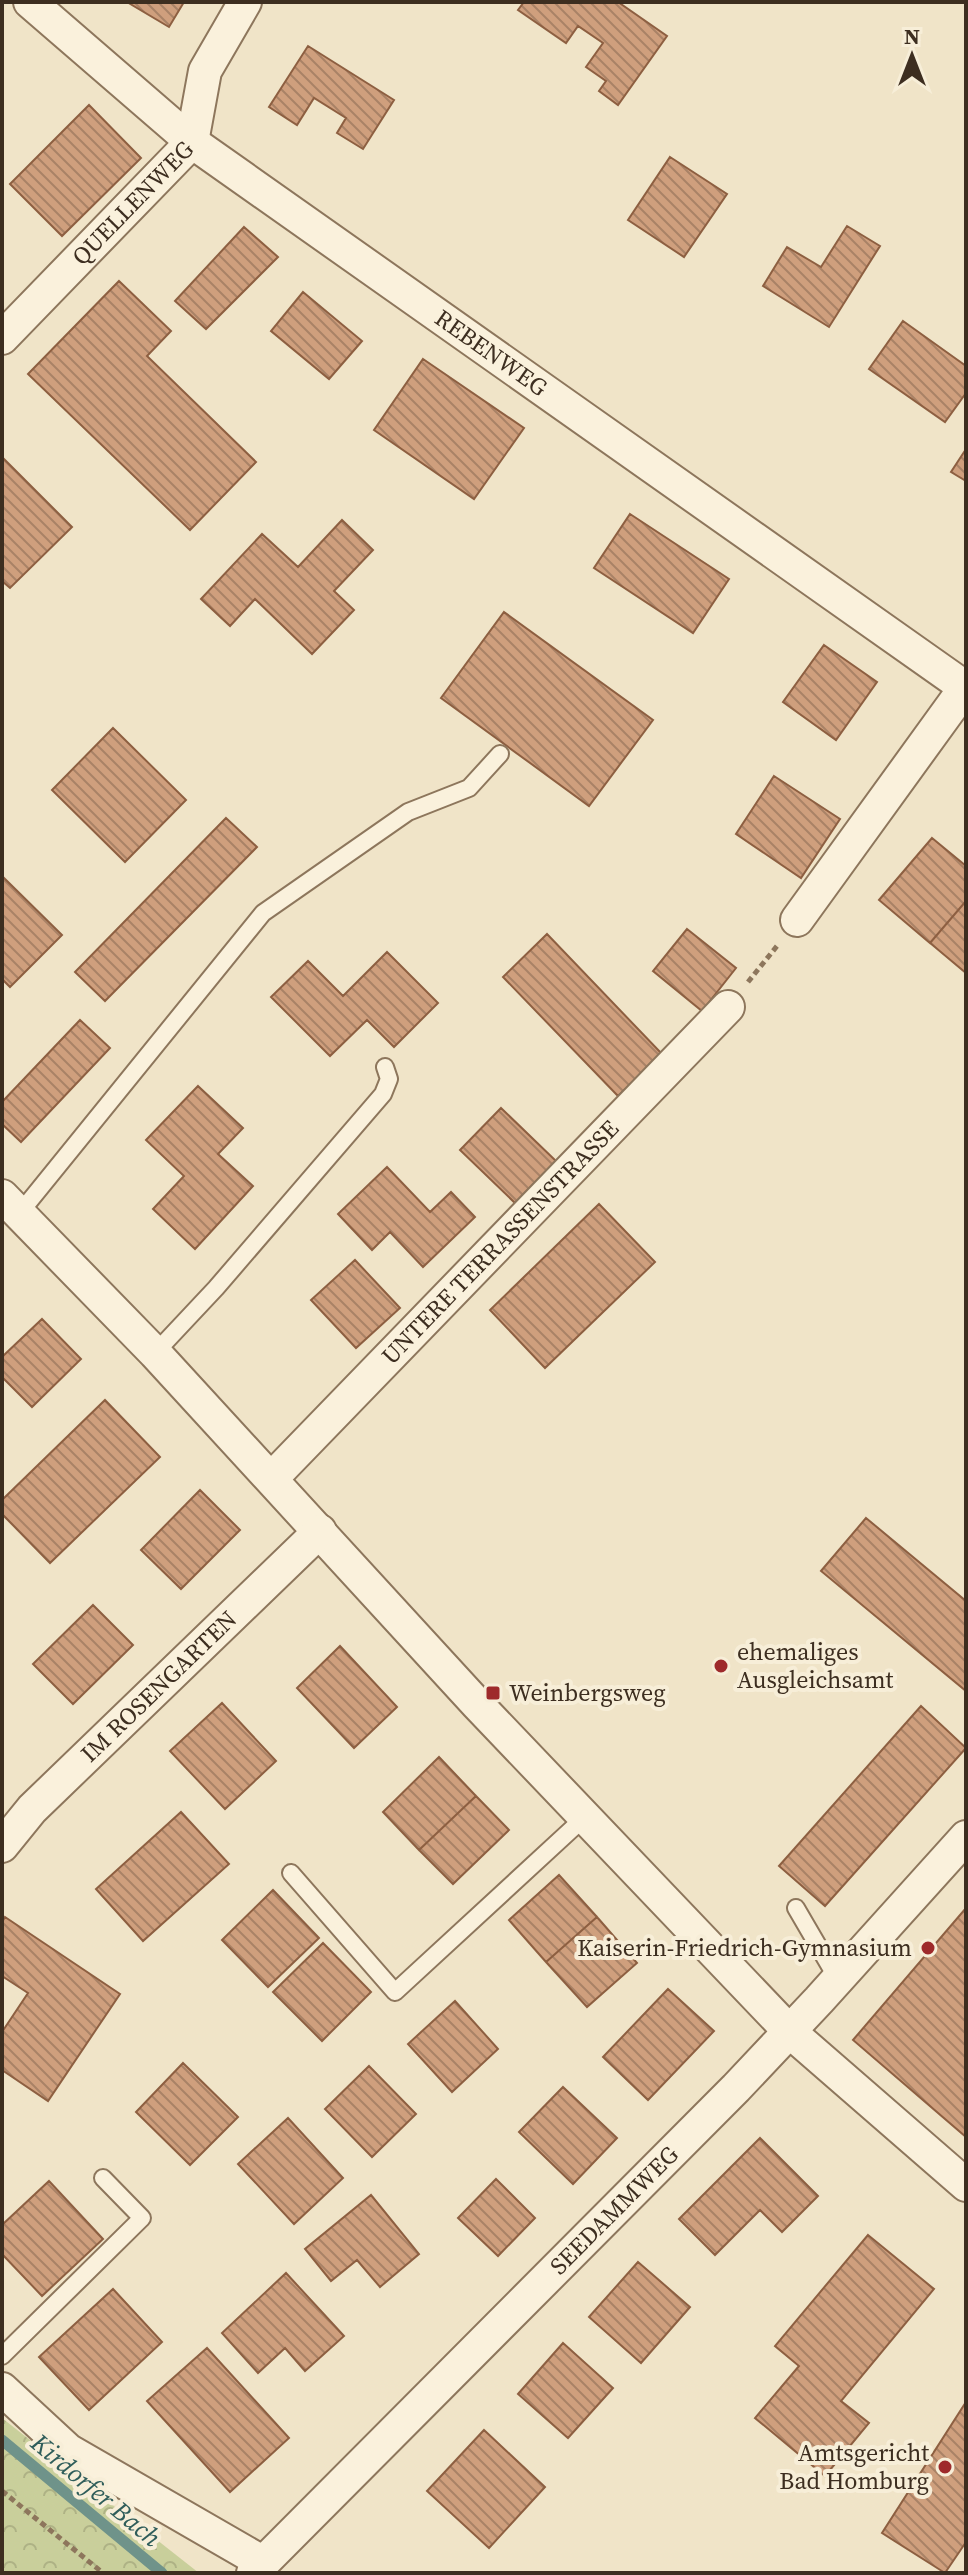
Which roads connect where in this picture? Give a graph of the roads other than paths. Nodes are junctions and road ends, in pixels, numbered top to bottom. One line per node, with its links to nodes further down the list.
1 (30, 2): 3 (street, REBENWEG)
2 (245, 2): 3 (street, QUELLENWEG)
3 (192, 142): 4 (street, QUELLENWEG); 5 (street, REBENWEG)
4 (2, 338)
5 (966, 688): 7 (street)
6 (500, 754): 10 (lane)
7 (797, 920)
8 (728, 1007): 12 (street, UNTERE TERRASSENSTRASSE)
9 (385, 1067): 11 (lane)
10 (11, 1205): 11 (street)
11 (155, 1353): 12 (street)
12 (272, 1478): 13 (street)
13 (320, 1531): 14 (street); 16 (street, IM ROSENGARTEN)
14 (586, 1816): 17 (lane); 20 (street)
15 (966, 1837): 19 (street, SEEDAMMWEG)
16 (2, 1846)
17 (291, 1873)
18 (796, 1908): 19 (lane)
19 (838, 1980): 20 (street, SEEDAMMWEG)
20 (790, 2032): 22 (street); 25 (street, SEEDAMMWEG)
21 (103, 2178): 23 (lane)
22 (966, 2185)
23 (2, 2356)
24 (2, 2389): 25 (street)
25 (257, 2568)

